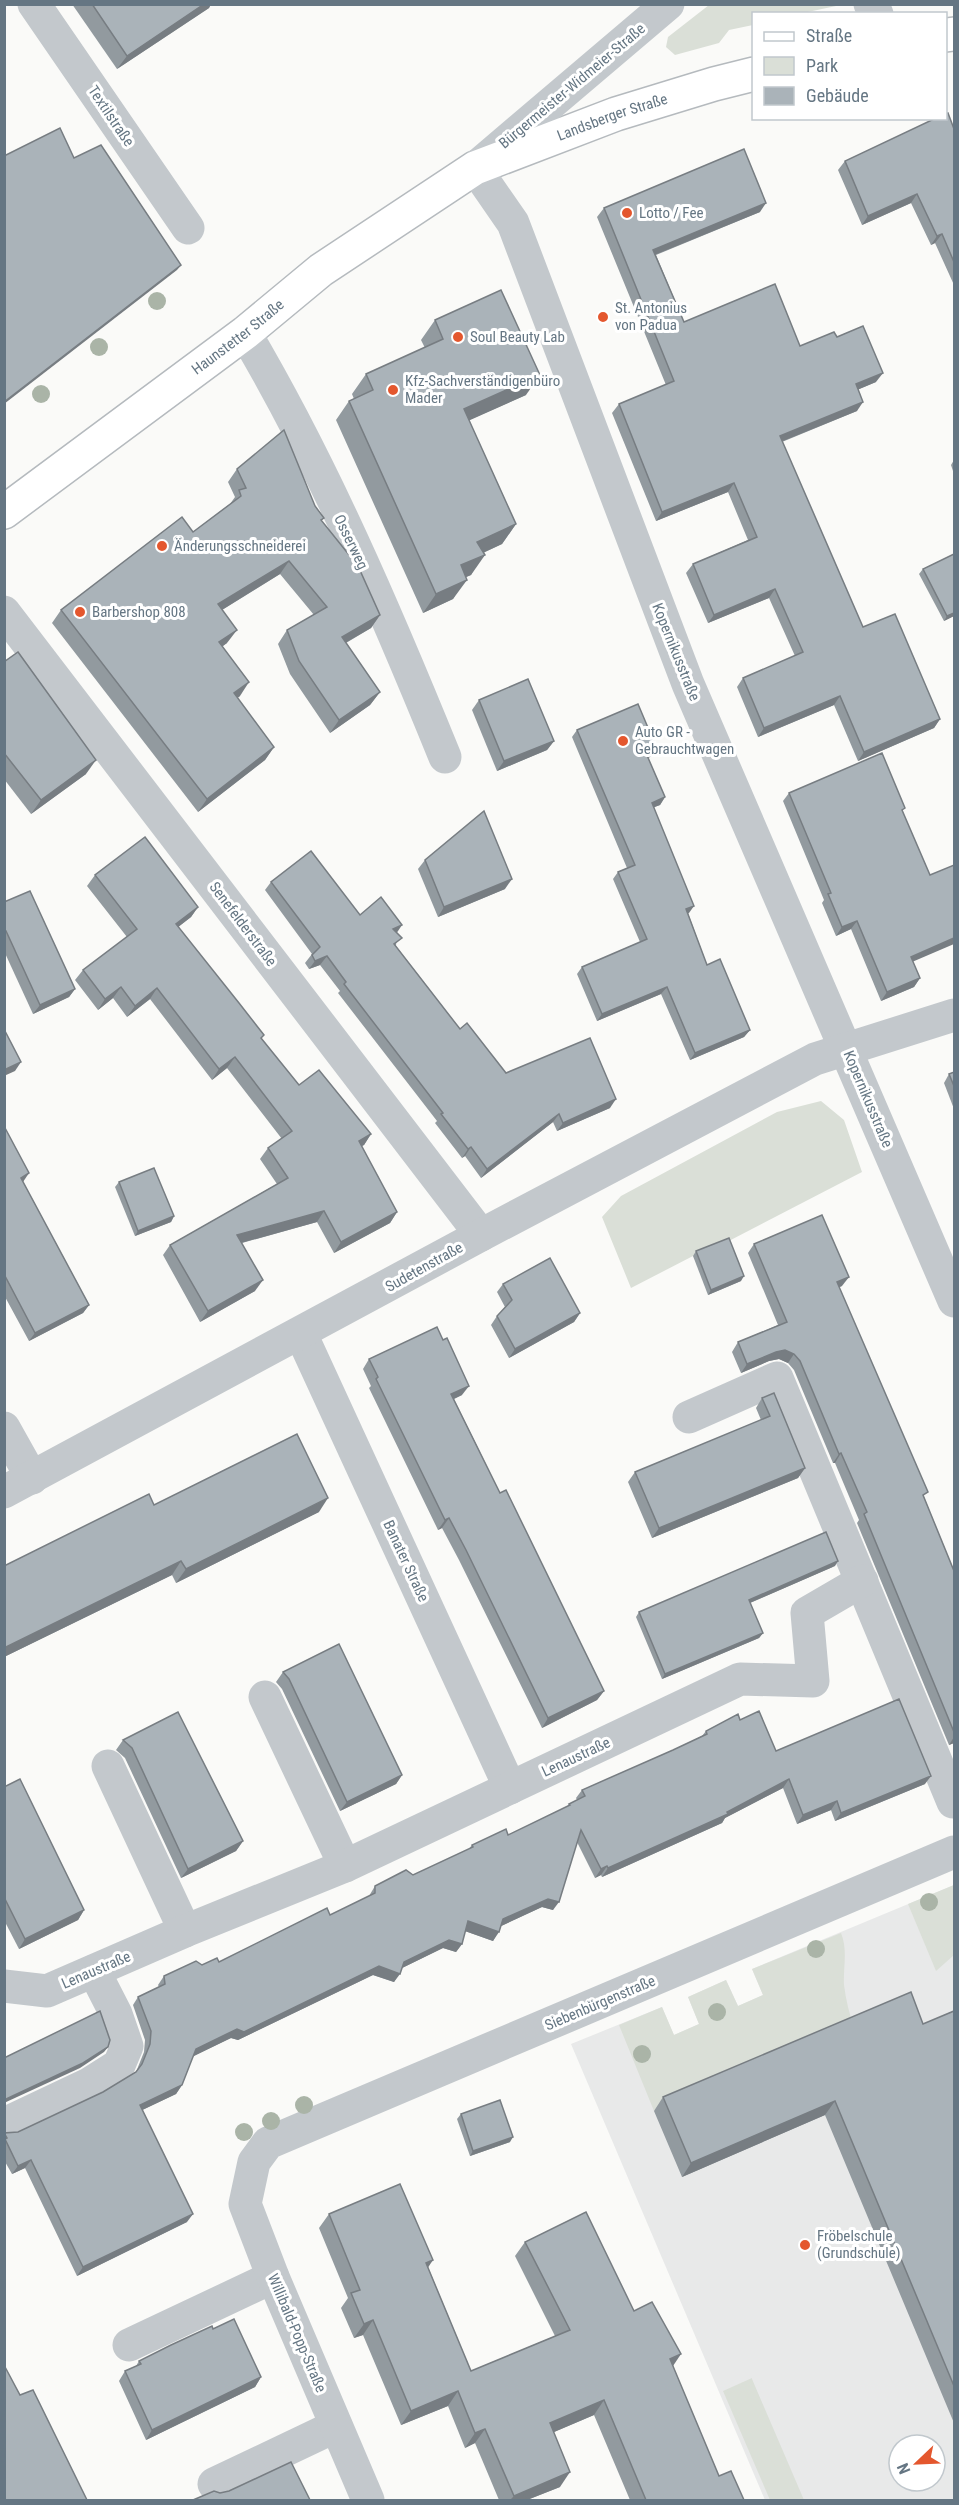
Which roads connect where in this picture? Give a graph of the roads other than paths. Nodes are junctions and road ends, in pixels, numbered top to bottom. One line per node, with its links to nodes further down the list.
1 (34, 4): 5 (street, Textilstraße)
2 (668, 4): 4 (street, Bürgermeister-Widmeier-Straße)
3 (752, 74): 4 (main road, Landsberger Straße)
4 (475, 168): 6 (main road, Haunstetter Straße); 11 (street, Kopernikusstraße)
5 (188, 228)
6 (244, 333): 7 (main road, Haunstetter Straße); 9 (street, Osserweg)
7 (4, 512)
8 (4, 612): 12 (street, Senefelderstraße)
9 (445, 757)
10 (954, 1015): 11 (street, Sudetenstraße)
11 (846, 1048): 12 (street, Sudetenstraße); 13 (street, Kopernikusstraße)
12 (481, 1235): 14 (street, Sudetenstraße)
13 (954, 1300)
14 (301, 1334): 17 (street, Sudetenstraße); 21 (street, Banater Straße)
15 (689, 1417): 18 (street)
16 (4, 1428): 17 (street)
17 (18, 1485)
18 (862, 1581): 21 (street, Lenaustraße); 22 (street)
19 (265, 1697): 24 (street)
20 (108, 1766): 25 (street)
21 (510, 1788): 24 (street, Lenaustraße)
22 (953, 1802)
23 (954, 1852): 29 (street, Siebenbürgenstraße)
24 (345, 1866): 25 (street, Lenaustraße)
25 (185, 1931): 26 (street, Lenaustraße)
26 (94, 1971): 27 (street, Lenaustraße); 28 (street)
27 (4, 1986)
28 (4, 2124)
29 (254, 2163): 30 (street, Willibald-Popp-Straße)
30 (273, 2277): 31 (street); 32 (street, Willibald-Popp-Straße)
31 (129, 2345)
32 (336, 2426): 33 (street); 34 (street, Willibald-Popp-Straße)
33 (214, 2484)
34 (368, 2500)

